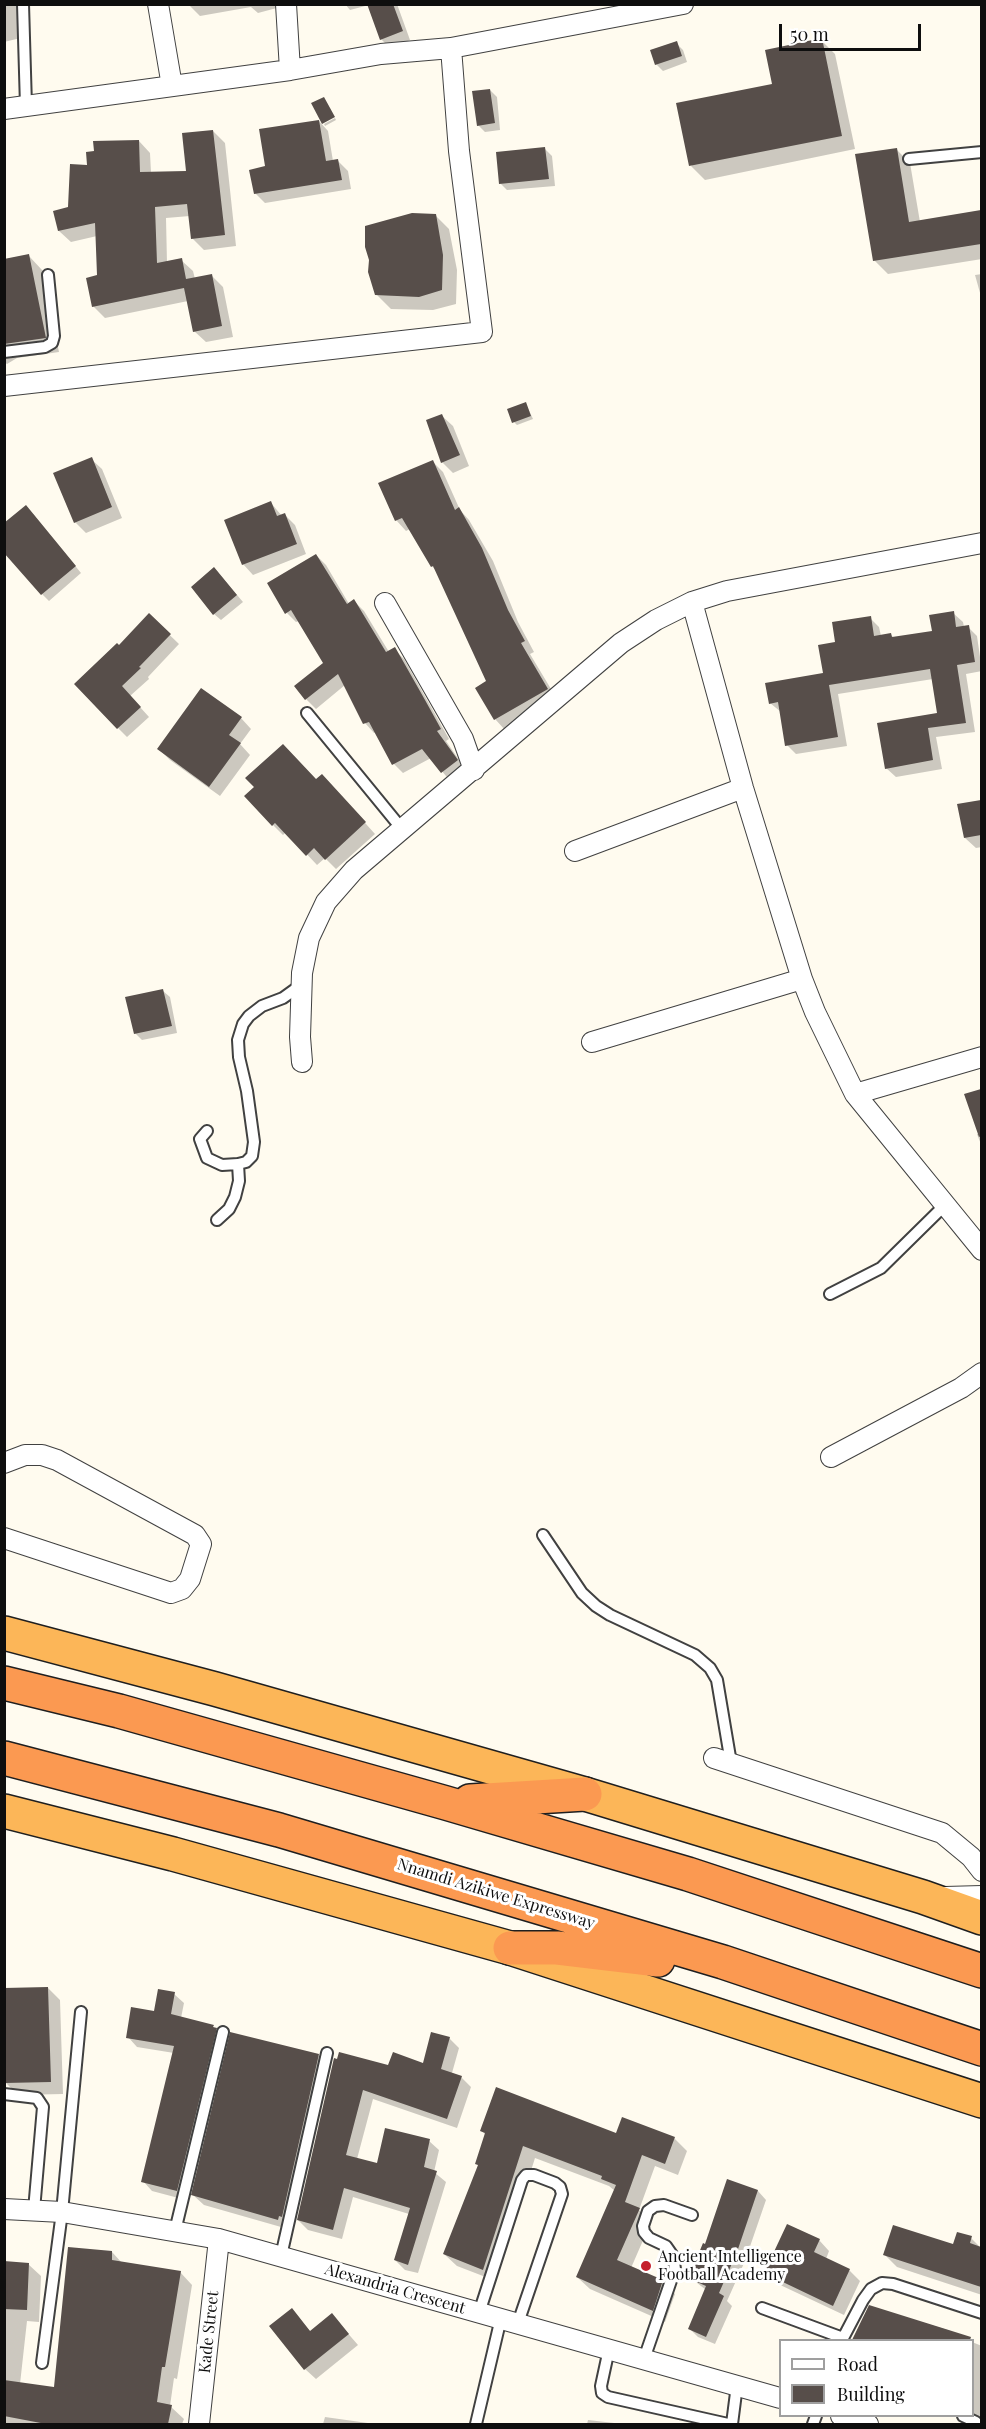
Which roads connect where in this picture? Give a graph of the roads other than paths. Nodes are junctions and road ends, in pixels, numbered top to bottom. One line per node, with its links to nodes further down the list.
1 (23, 4): 8 (lane)
2 (158, 4): 7 (street)
3 (286, 4): 6 (street)
4 (683, 4): 5 (street)
5 (451, 48): 6 (street); 14 (street)
6 (290, 70): 7 (street)
7 (172, 86): 8 (street)
8 (26, 106): 9 (street)
9 (4, 109)
10 (981, 152): 11 (lane)
11 (909, 159)
12 (48, 275): 13 (lane)
13 (4, 351)
14 (4, 386)
15 (981, 543): 16 (street)
16 (692, 602): 19 (street); 20 (street)
17 (385, 603): 19 (street)
18 (307, 713): 21 (lane)
19 (474, 770): 21 (street)
20 (743, 788): 22 (street); 23 (street)
21 (402, 829): 24 (street)
22 (575, 851)
23 (802, 979): 25 (street); 28 (street)
24 (301, 985): 27 (street); 30 (lane)
25 (592, 1042)
26 (981, 1057): 28 (street)
27 (302, 1062)
28 (855, 1094): 31 (street)
29 (207, 1131): 30 (lane)
30 (238, 1164): 32 (lane)
31 (945, 1205): 33 (street); 34 (lane)
32 (217, 1220)
33 (981, 1250)
34 (830, 1294)
35 (981, 1373): 36 (street)
36 (831, 1457)
37 (4, 1462): 39 (street)
38 (543, 1535): 43 (lane)
39 (4, 1538)
40 (4, 1633): 44 (highway)
41 (4, 1683): 45 (highway)
42 (4, 1758): 52 (highway, Nnamdi Azikiwe Expressway)
43 (722, 1761): 47 (street)
44 (585, 1794): 45 (highway); 49 (highway)
45 (446, 1803): 53 (highway)
46 (4, 1811): 51 (highway)
47 (981, 1871)
48 (981, 1896): 49 (street)
49 (923, 1897): 50 (highway)
50 (981, 1918)
51 (510, 1948): 52 (highway); 59 (highway)
52 (723, 1962): 56 (highway, Nnamdi Azikiwe Expressway)
53 (981, 1971)
54 (81, 2012): 62 (lane)
55 (223, 2032): 64 (lane)
56 (981, 2049)
57 (327, 2053): 66 (lane)
58 (4, 2094): 61 (lane)
59 (981, 2101)
60 (4, 2209): 61 (street, Alexandria Crescent)
61 (34, 2210): 62 (street, Alexandria Crescent)
62 (62, 2212): 64 (street, Alexandria Crescent); 74 (lane)
63 (692, 2215): 73 (lane)
64 (175, 2231): 65 (street, Alexandria Crescent)
65 (219, 2239): 66 (street, Alexandria Crescent); 78 (street, Kade Street)
66 (281, 2256): 68 (street, Alexandria Crescent)
67 (762, 2308): 71 (lane)
68 (479, 2313): 70 (street, Alexandria Crescent); 70 (lane)
69 (981, 2313): 71 (lane)
70 (509, 2321): 72 (street, Alexandria Crescent); 79 (lane)
71 (842, 2339)
72 (609, 2349): 73 (street, Alexandria Crescent); 80 (lane)
73 (644, 2359): 75 (street, Alexandria Crescent)
74 (42, 2363)
75 (737, 2385): 76 (street, Alexandria Crescent); 80 (lane)
76 (779, 2398)
77 (847, 2417): 81 (street)
78 (199, 2424)
79 (476, 2424)
80 (730, 2424)
81 (868, 2424)

